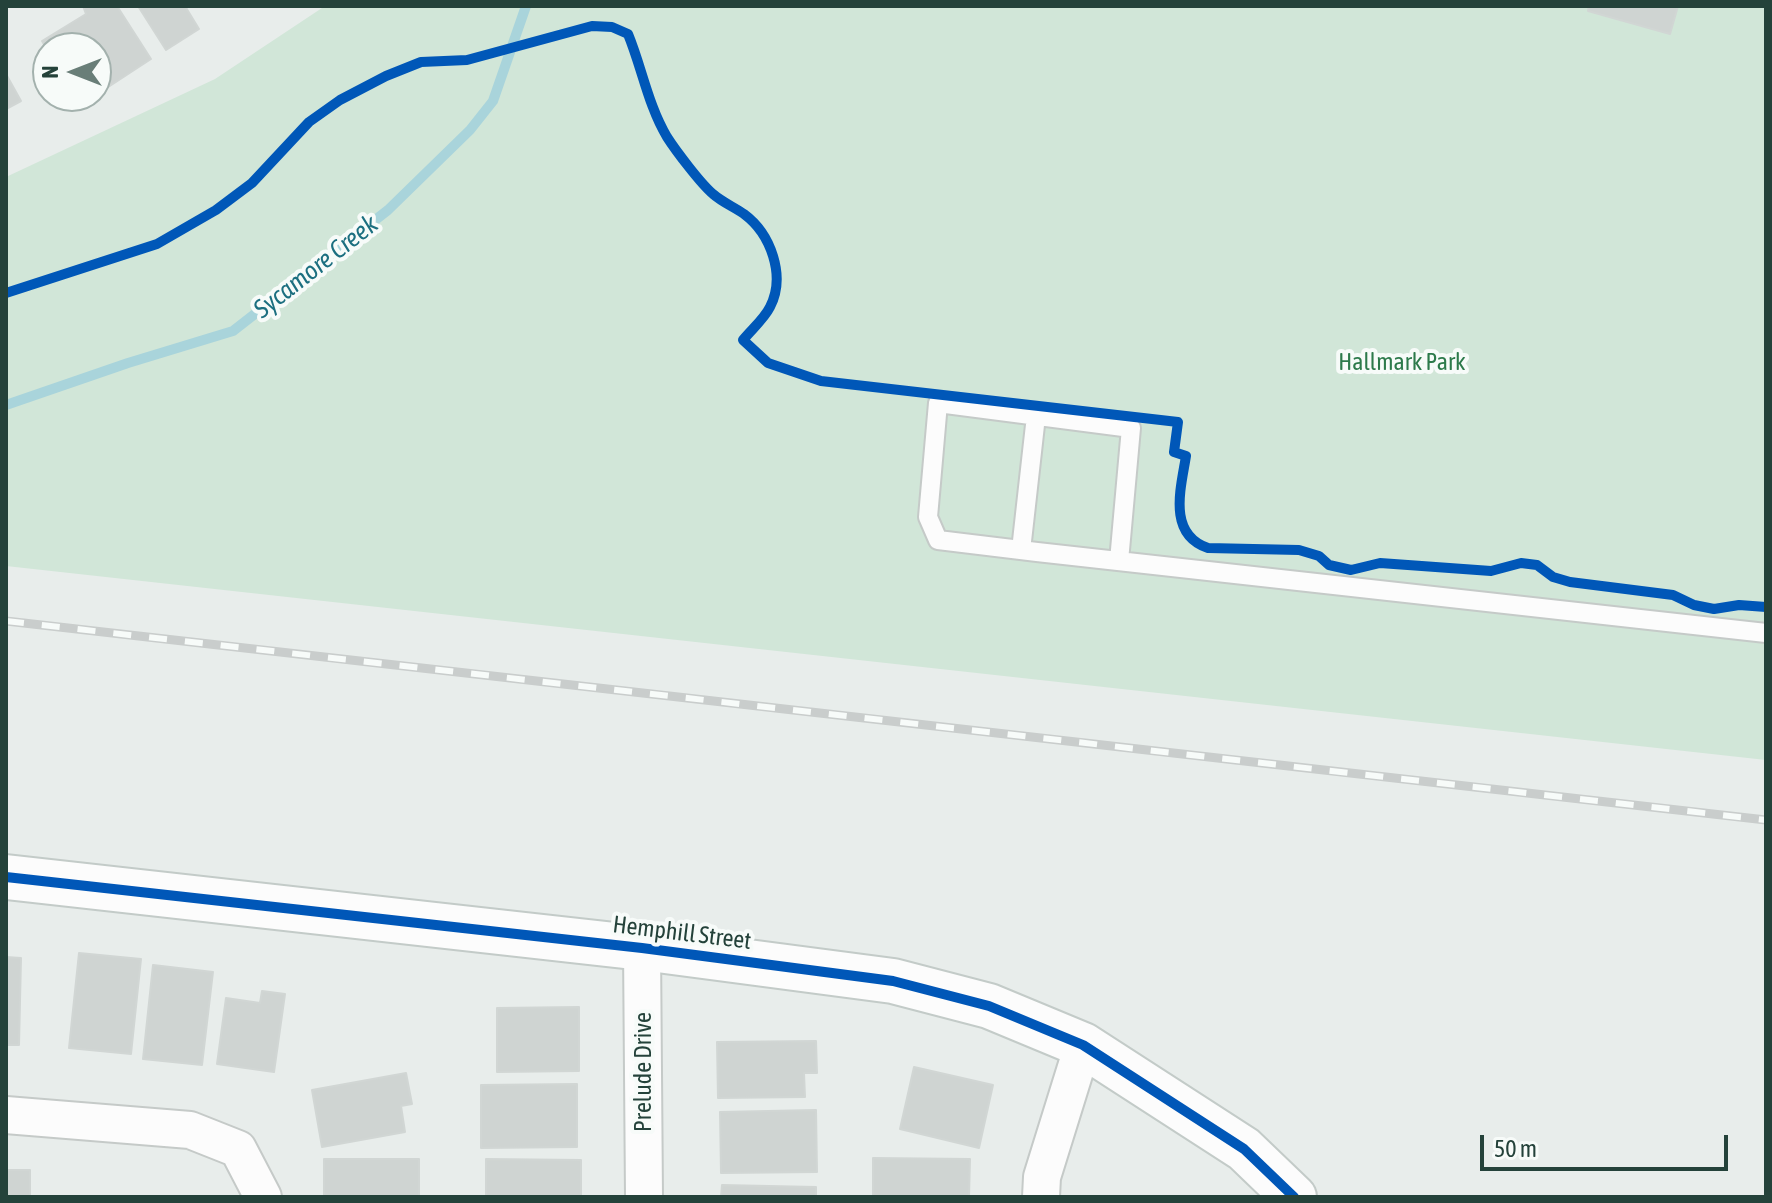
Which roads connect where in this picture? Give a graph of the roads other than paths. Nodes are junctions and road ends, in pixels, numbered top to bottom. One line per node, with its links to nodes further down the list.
1 (1036, 416): 2 (lane); 2 (lane); 3 (lane)
2 (1021, 550): 3 (lane)
3 (1119, 561): 4 (lane)
4 (1766, 633)
5 (6, 877): 6 (street, Hemphill Street)
6 (642, 948): 7 (street, Hemphill Street); 10 (street, Prelude Drive)
7 (1083, 1045): 11 (street); 12 (street, Hemphill Street)
8 (6, 1115): 9 (street)
9 (263, 1197)
10 (644, 1197)
11 (1041, 1197)
12 (1294, 1197)

